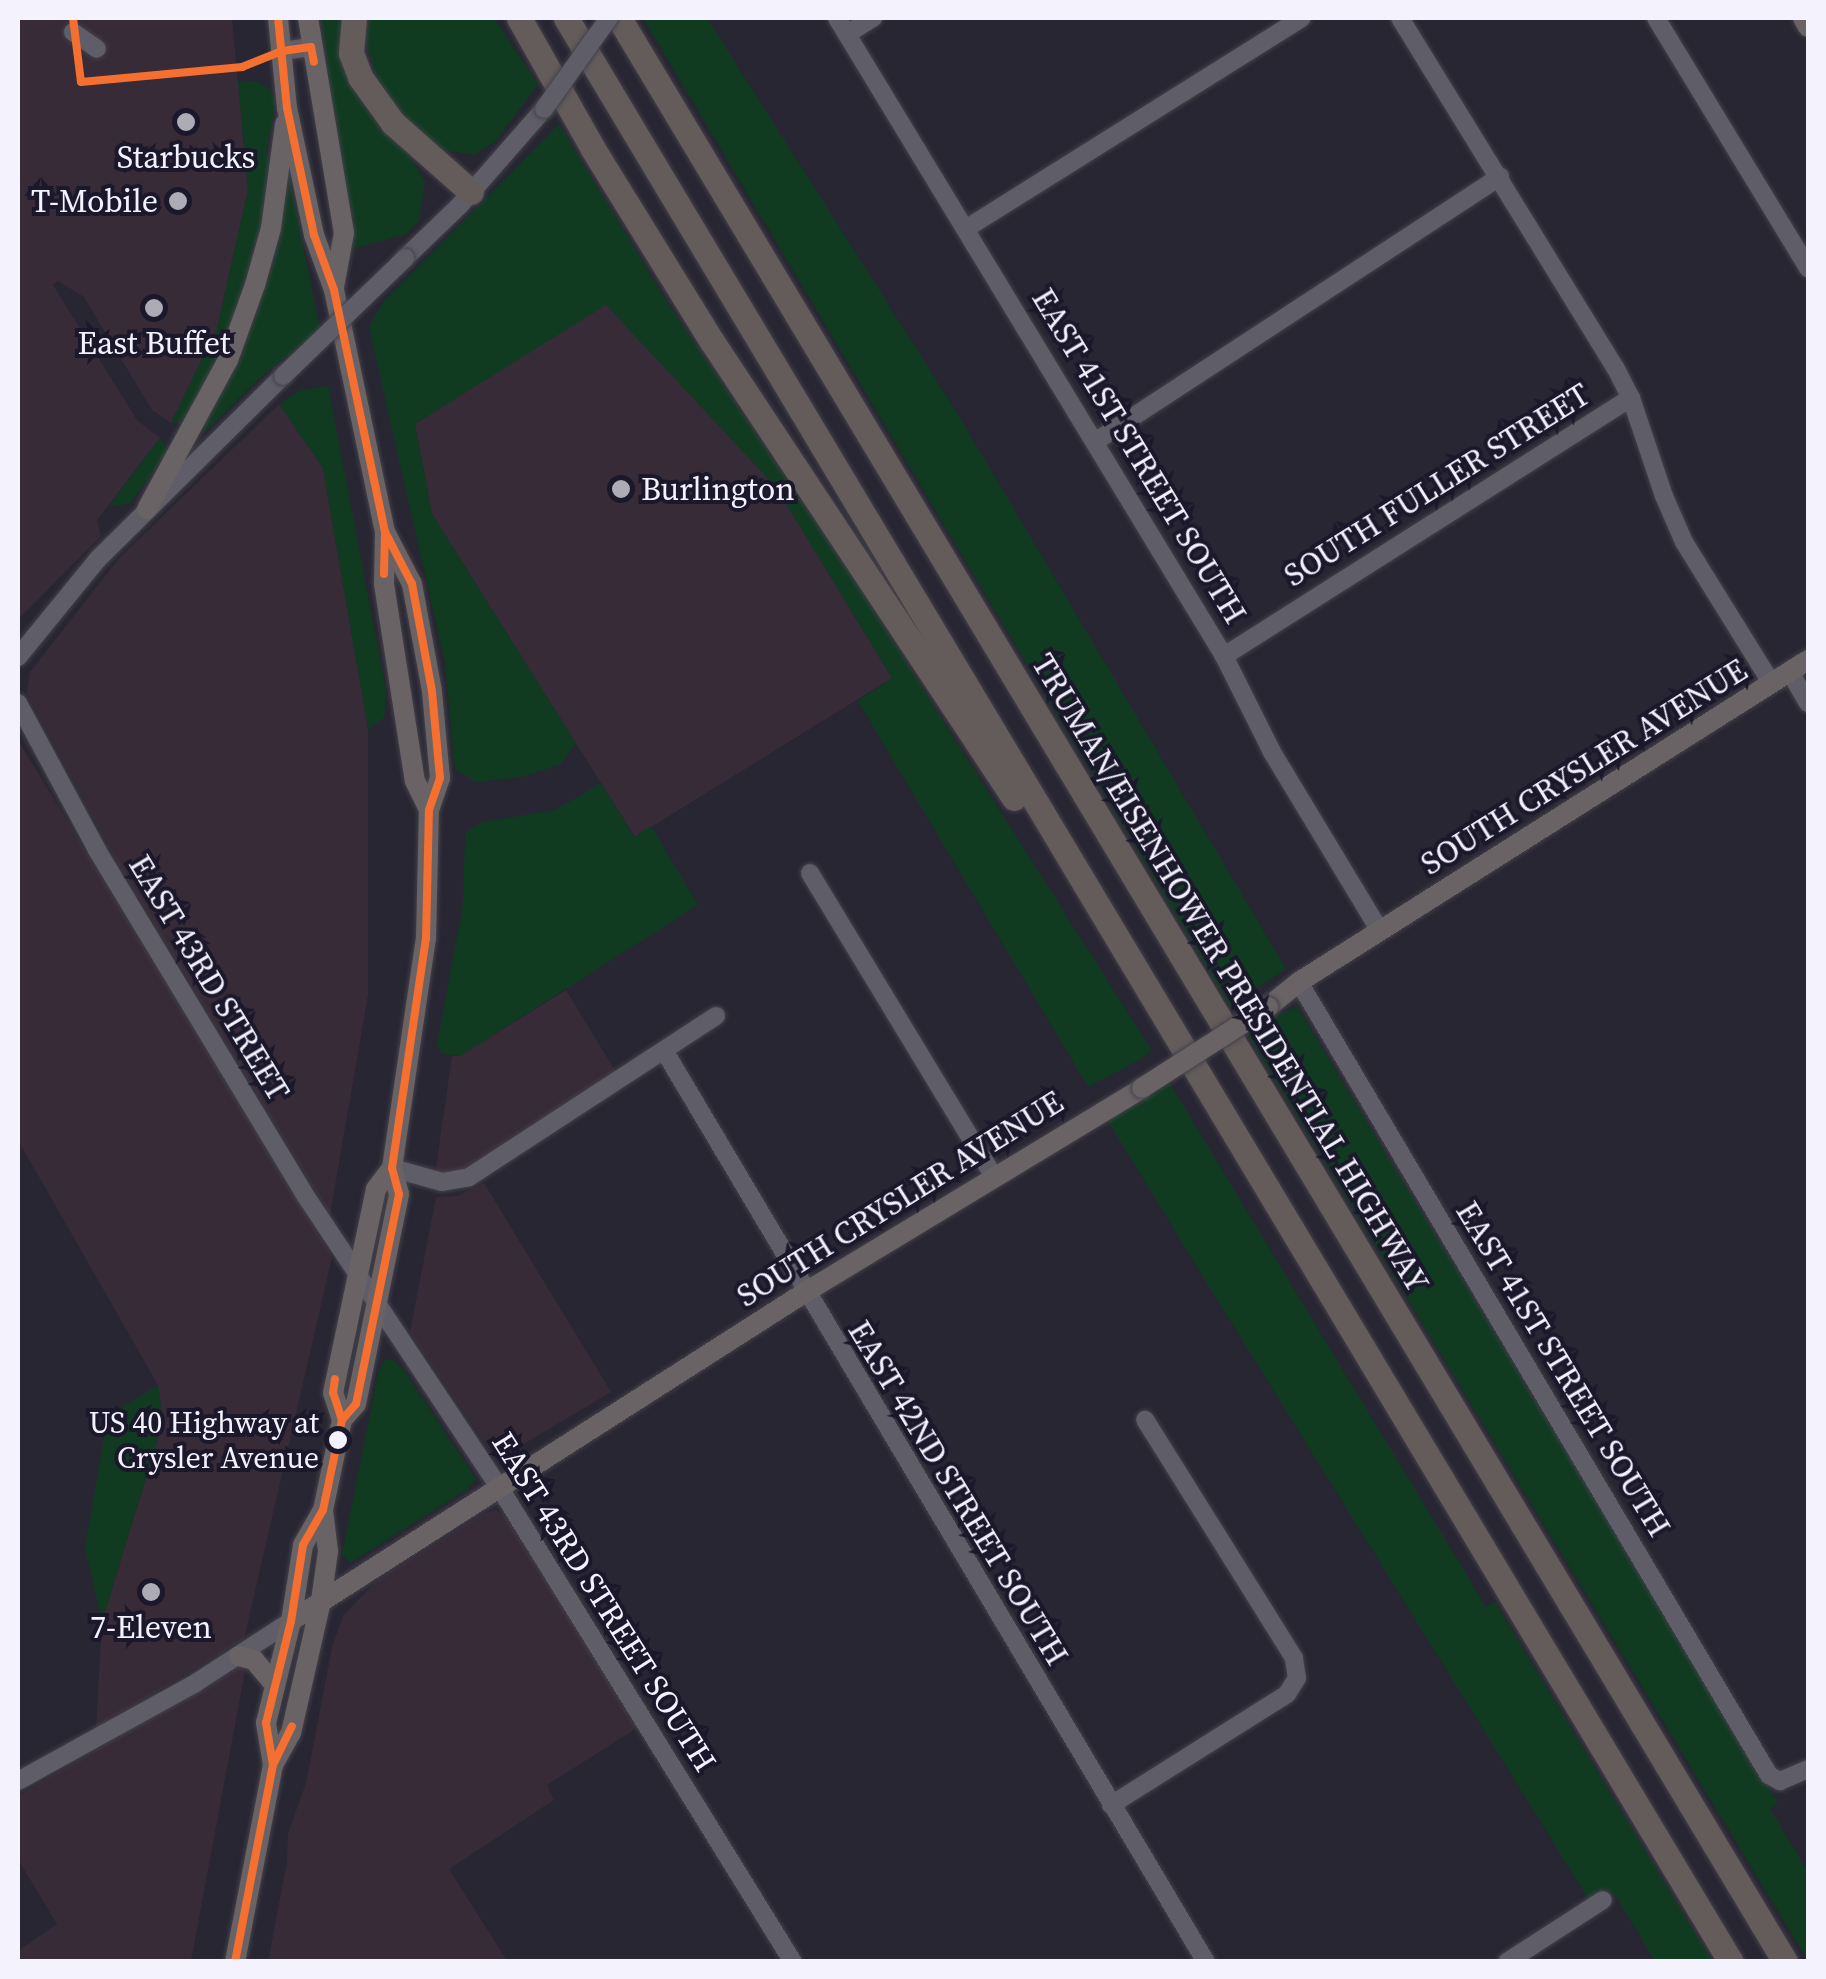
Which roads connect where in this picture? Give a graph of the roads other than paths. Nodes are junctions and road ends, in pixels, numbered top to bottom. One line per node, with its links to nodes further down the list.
1 (278, 18): 18 (main road)
2 (308, 18): 17 (main road)
3 (354, 18): 23 (highway)
4 (508, 18): 20 (highway)
5 (519, 18): 20 (highway)
6 (566, 18): 43 (highway)
7 (609, 18): 23 (street, bridge)
8 (873, 18): 14 (street)
9 (1302, 18): 24 (street)
10 (1400, 18): 22 (street)
11 (1656, 18): 25 (street)
12 (1803, 18): 15 (main road)
13 (624, 23): 69 (highway, TRUMAN/EISENHOWER PRESIDENTIAL HIGHWAY)
14 (842, 26): 24 (street, EAST 41ST STREET SOUTH)
15 (1808, 27)
16 (74, 32): 19 (street)
17 (311, 47): 18 (street); 26 (main road)
18 (282, 51): 21 (main road)
19 (78, 53)
20 (537, 54): 43 (highway)
21 (287, 108): 26 (main road); 29 (main road)
22 (1500, 177): 27 (street); 28 (street)
23 (471, 192): 29 (street, bridge)
24 (966, 228): 28 (street, EAST 41ST STREET SOUTH)
25 (1808, 268)
26 (334, 290): 46 (main road)
27 (1632, 398): 32 (street, SOUTH FULLER STREET); 35 (street)
28 (1096, 440): 32 (street, EAST 41ST STREET SOUTH)
29 (147, 509): 30 (street)
30 (44, 622): 31 (street); 33 (street)
31 (18, 630)
32 (1224, 656): 41 (street, EAST 41ST STREET SOUTH)
33 (18, 657)
34 (1808, 660): 35 (main road, SOUTH CRYSLER AVENUE)
35 (1781, 678): 37 (street); 41 (main road, SOUTH CRYSLER AVENUE)
36 (18, 703): 39 (street, EAST 43RD STREET)
37 (1808, 703)
38 (18, 728): 39 (street)
39 (39, 742): 48 (street, EAST 43RD STREET)
40 (810, 872): 47 (street)
41 (1380, 931): 42 (main road, SOUTH CRYSLER AVENUE)
42 (1299, 982): 47 (main road, SOUTH CRYSLER AVENUE, bridge); 60 (street, EAST 41ST STREET SOUTH)
43 (1148, 992): 68 (highway)
44 (716, 1016): 45 (street)
45 (664, 1052): 46 (street); 49 (street, EAST 42ND STREET SOUTH)
46 (392, 1168): 48 (main road); 50 (main road)
47 (993, 1174): 49 (main road, SOUTH CRYSLER AVENUE)
48 (358, 1279): 50 (street, EAST 43RD STREET SOUTH); 51 (main road)
49 (804, 1292): 53 (main road, SOUTH CRYSLER AVENUE); 62 (street, EAST 42ND STREET SOUTH)
50 (376, 1306): 51 (main road); 53 (street, EAST 43RD STREET SOUTH)
51 (342, 1420): 54 (main road)
52 (1145, 1420): 62 (street)
53 (498, 1485): 55 (main road, SOUTH CRYSLER AVENUE); 65 (street, EAST 43RD STREET SOUTH)
54 (323, 1510): 55 (main road); 56 (main road)
55 (322, 1600): 56 (main road, SOUTH CRYSLER AVENUE); 59 (main road)
56 (291, 1622): 57 (street, SOUTH CRYSLER AVENUE); 58 (main road)
57 (239, 1656): 58 (main road); 61 (street, SOUTH CRYSLER AVENUE)
58 (276, 1686): 59 (main road)
59 (272, 1765): 64 (main road)
60 (1808, 1768)
61 (18, 1781)
62 (1111, 1805): 66 (street, EAST 42ND STREET SOUTH)
63 (1602, 1900): 67 (street)
64 (235, 1962)
65 (793, 1962)
66 (1206, 1962)
67 (1506, 1962)
68 (1732, 1962)
69 (1785, 1962)

